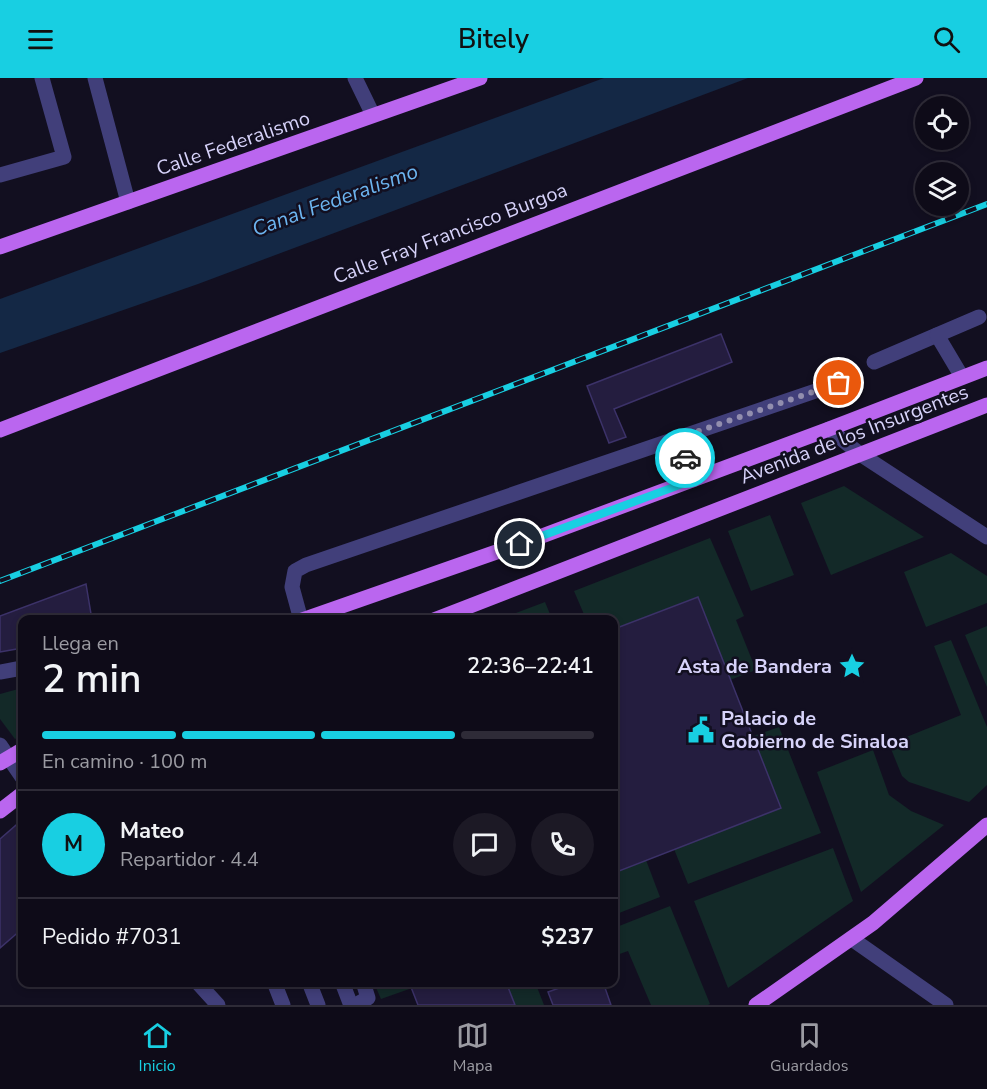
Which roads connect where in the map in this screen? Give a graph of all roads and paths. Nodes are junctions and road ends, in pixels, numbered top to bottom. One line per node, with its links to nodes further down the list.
1 (42, 78): 7 (street)
2 (95, 78): 8 (street)
3 (355, 78): 6 (street)
4 (480, 78): 6 (main road, Calle Federalismo)
5 (916, 78): 17 (main road, Calle Fray Francisco Burgoa)
6 (373, 115): 8 (main road, Calle Federalismo)
7 (0, 175)
8 (128, 202): 9 (main road, Calle Federalismo)
9 (0, 247)
10 (979, 317): 11 (street)
11 (937, 335): 12 (street); 14 (street)
12 (874, 362)
13 (987, 368): 14 (main road, Avenida de los Insurgentes)
14 (962, 378): 18 (main road, Avenida de los Insurgentes)
15 (839, 383): 19 (street)
16 (987, 405): 20 (main road, Avenida de los Insurgentes)
17 (0, 429)
18 (828, 429): 20 (street); 21 (main road, Avenida de los Insurgentes)
19 (678, 438): 21 (street); 23 (street)
20 (860, 453): 22 (street); 25 (main road, Avenida de los Insurgentes)
21 (693, 480): 24 (main road, Avenida de los Insurgentes)
22 (987, 537)
23 (300, 615)
24 (316, 615)
25 (447, 615)
26 (18, 669): 27 (street)
27 (0, 672)
28 (18, 751): 29 (main road)
29 (3, 755): 30 (street)
30 (18, 772)
31 (18, 797): 32 (main road)
32 (0, 811)
33 (987, 825): 34 (main road)
34 (852, 939): 44 (main road); 45 (street)
35 (202, 987): 40 (street)
36 (276, 987): 41 (street)
37 (311, 987): 42 (street)
38 (345, 987): 43 (street)
39 (365, 987): 43 (street)
40 (218, 1005)
41 (283, 1005)
42 (318, 1005)
43 (354, 1005)
44 (756, 1005)
45 (946, 1005)

